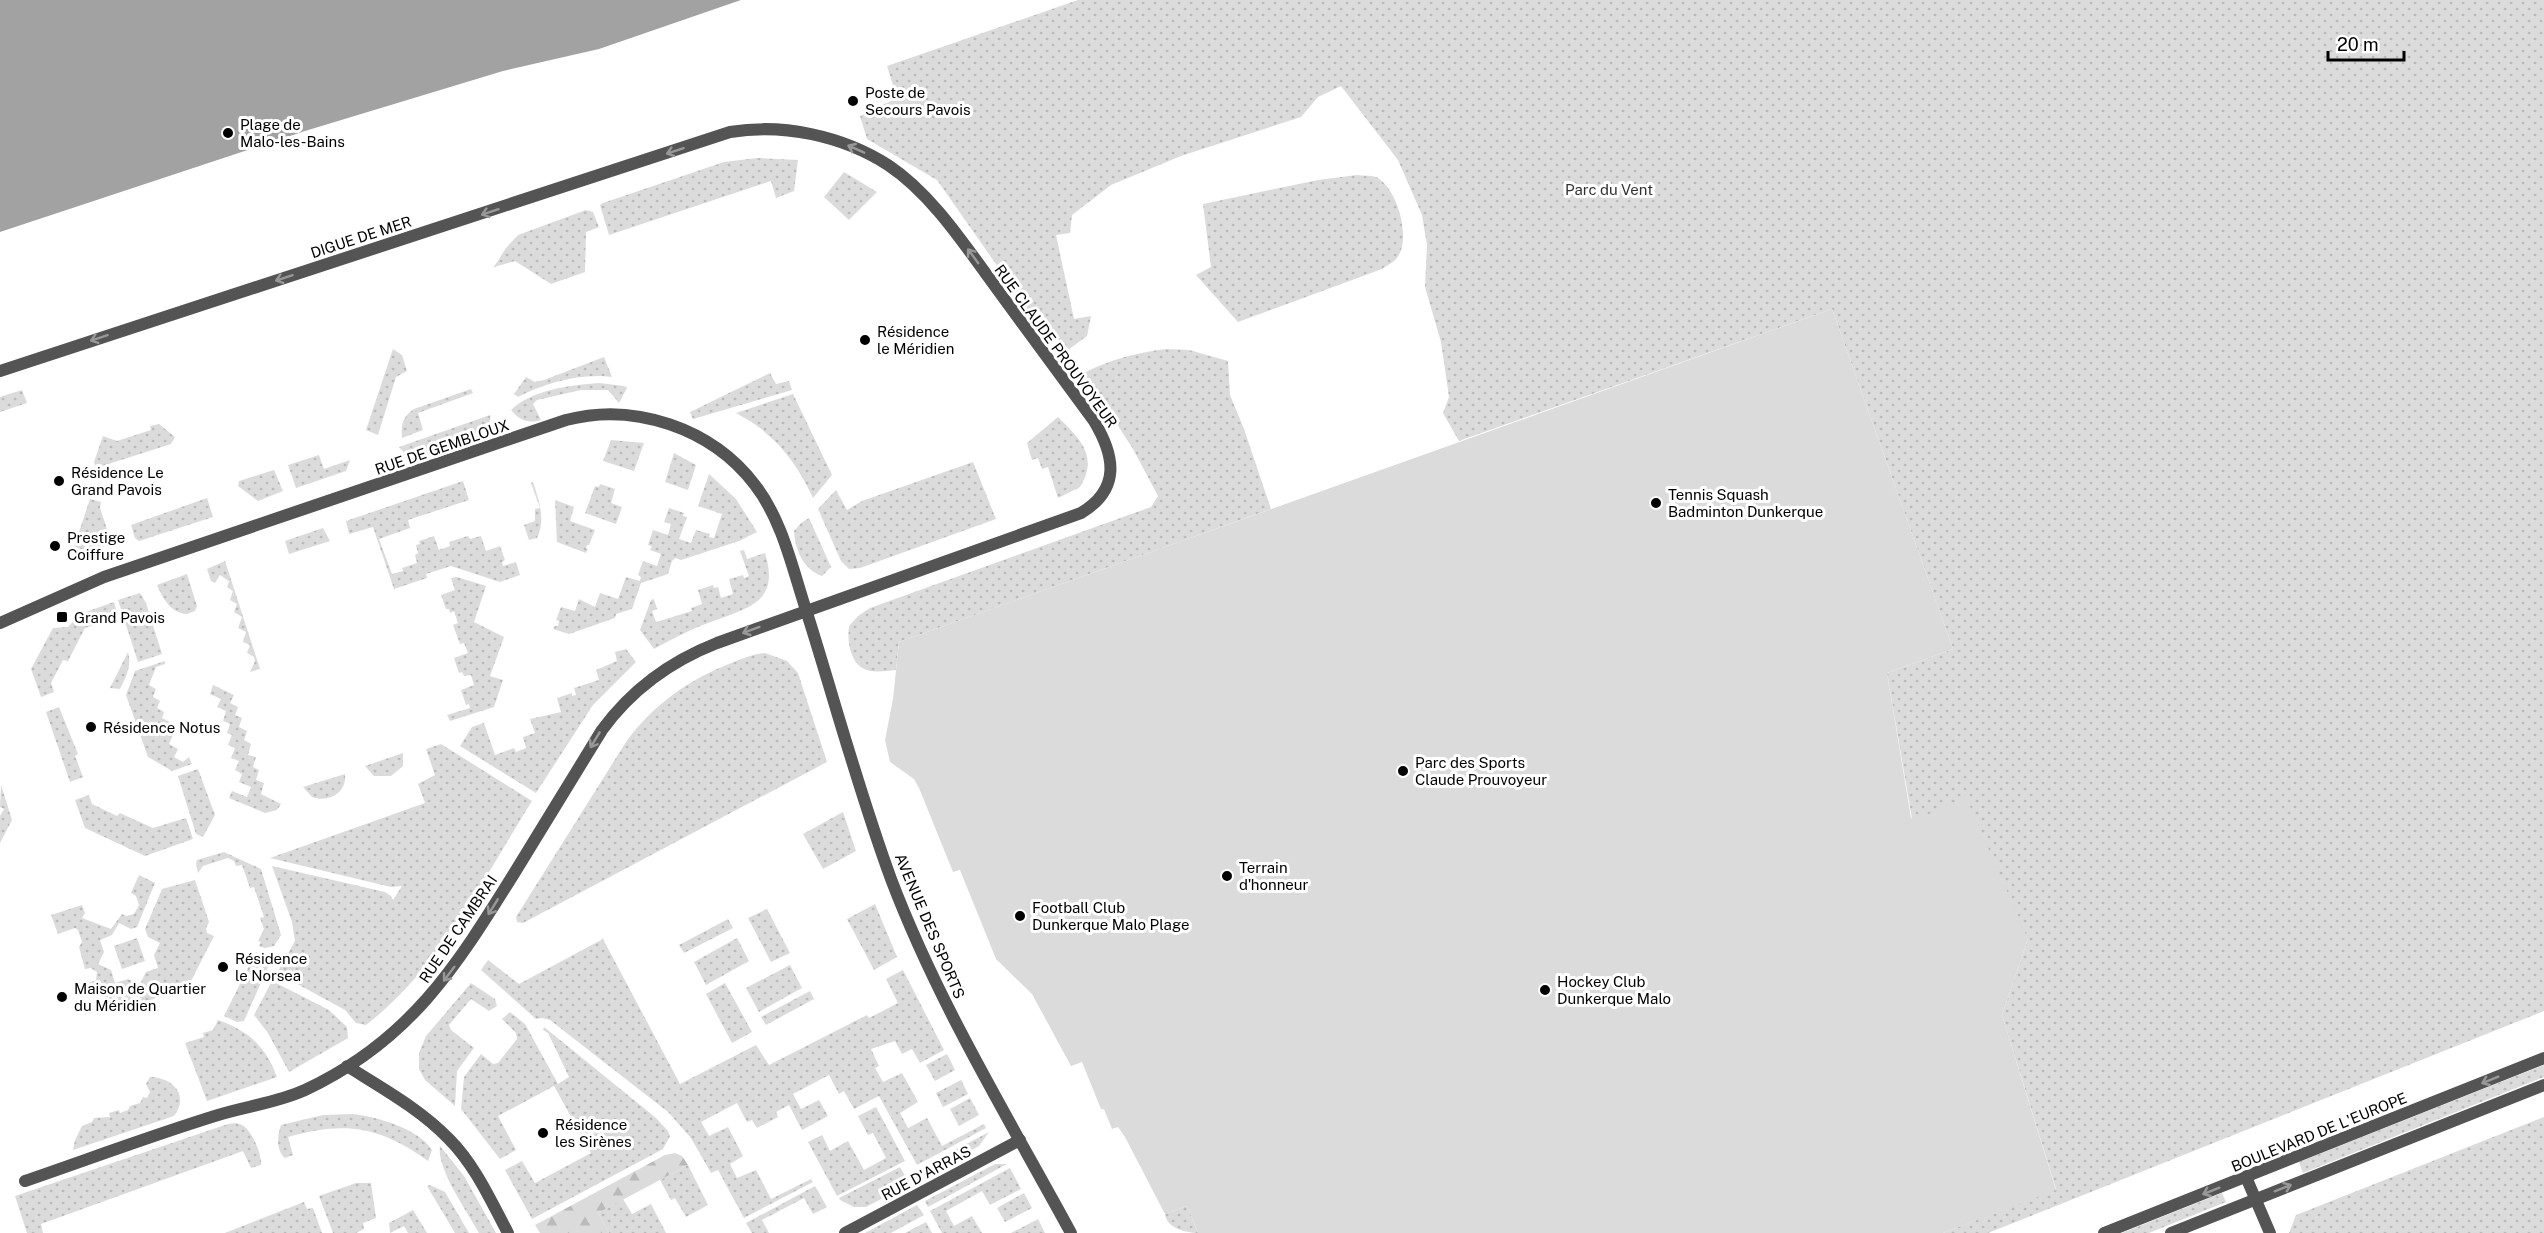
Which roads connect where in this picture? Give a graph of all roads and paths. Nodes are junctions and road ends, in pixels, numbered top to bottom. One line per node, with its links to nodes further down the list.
1 (730, 132): 2 (street, DIGUE DE MER, one-way to 2); 3 (street, RUE CLAUDE PROUVOYEUR, one-way to 1)
2 (0, 371)
3 (806, 612): 4 (street, RUE DE GEMBLOUX); 6 (street, RUE DE CAMBRAI, one-way to 6); 8 (street, AVENUE DES SPORTS)
4 (0, 622)
5 (2544, 1058): 9 (street, BOULEVARD DE L'EUROPE, one-way to 9)
6 (347, 1066): 10 (street, RUE DE CAMBRAI); 12 (street)
7 (2544, 1085): 11 (street, one-way to 7)
8 (1020, 1140): 13 (street, RUE D'ARRAS); 14 (street, AVENUE DES SPORTS)
9 (2246, 1177): 11 (street); 15 (street, BOULEVARD DE L'EUROPE, one-way to 15)
10 (25, 1181)
11 (2256, 1199): 16 (street); 17 (street)
12 (508, 1233)
13 (845, 1233)
14 (1071, 1233)
15 (2104, 1233)
16 (2170, 1233)
17 (2270, 1233)

